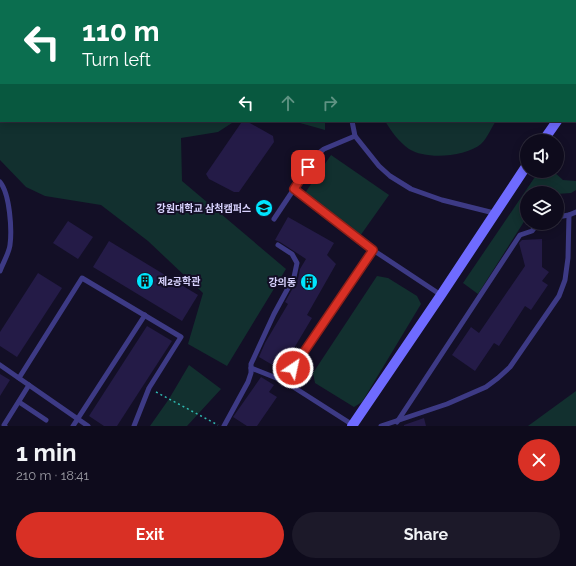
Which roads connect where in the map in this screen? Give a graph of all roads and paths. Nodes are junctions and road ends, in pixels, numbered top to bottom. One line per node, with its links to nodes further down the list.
1 (352, 122): 4 (lane)
2 (556, 122): 3 (street)
3 (548, 134)
4 (355, 136): 7 (lane); 9 (lane)
5 (520, 175): 9 (street)
6 (0, 182): 16 (lane)
7 (294, 189): 12 (lane); 15 (lane)
8 (576, 212): 10 (lane)
9 (494, 213): 17 (street)
10 (569, 215): 11 (lane); 28 (lane)
11 (564, 216)
12 (274, 219)
13 (533, 230): 28 (lane)
14 (278, 245): 20 (lane)
15 (373, 250): 17 (lane); 22 (lane)
16 (0, 271)
17 (441, 295): 35 (street)
18 (145, 315): 21 (lane); 24 (lane); 26 (lane)
19 (0, 365): 21 (lane)
20 (251, 368): 22 (lane); 34 (lane)
21 (19, 378): 23 (lane)
22 (284, 381): 35 (lane)
23 (29, 385): 25 (lane); 26 (lane)
24 (149, 388): 32 (lane); 33 (path)
25 (19, 402): 27 (lane); 29 (lane)
26 (78, 419): 30 (lane); 31 (lane)
27 (46, 420)
28 (397, 422): 36 (lane)
29 (4, 426)
30 (73, 426)
31 (88, 426)
32 (134, 426)
33 (220, 426)
34 (224, 426)
35 (354, 426)
36 (381, 426)

